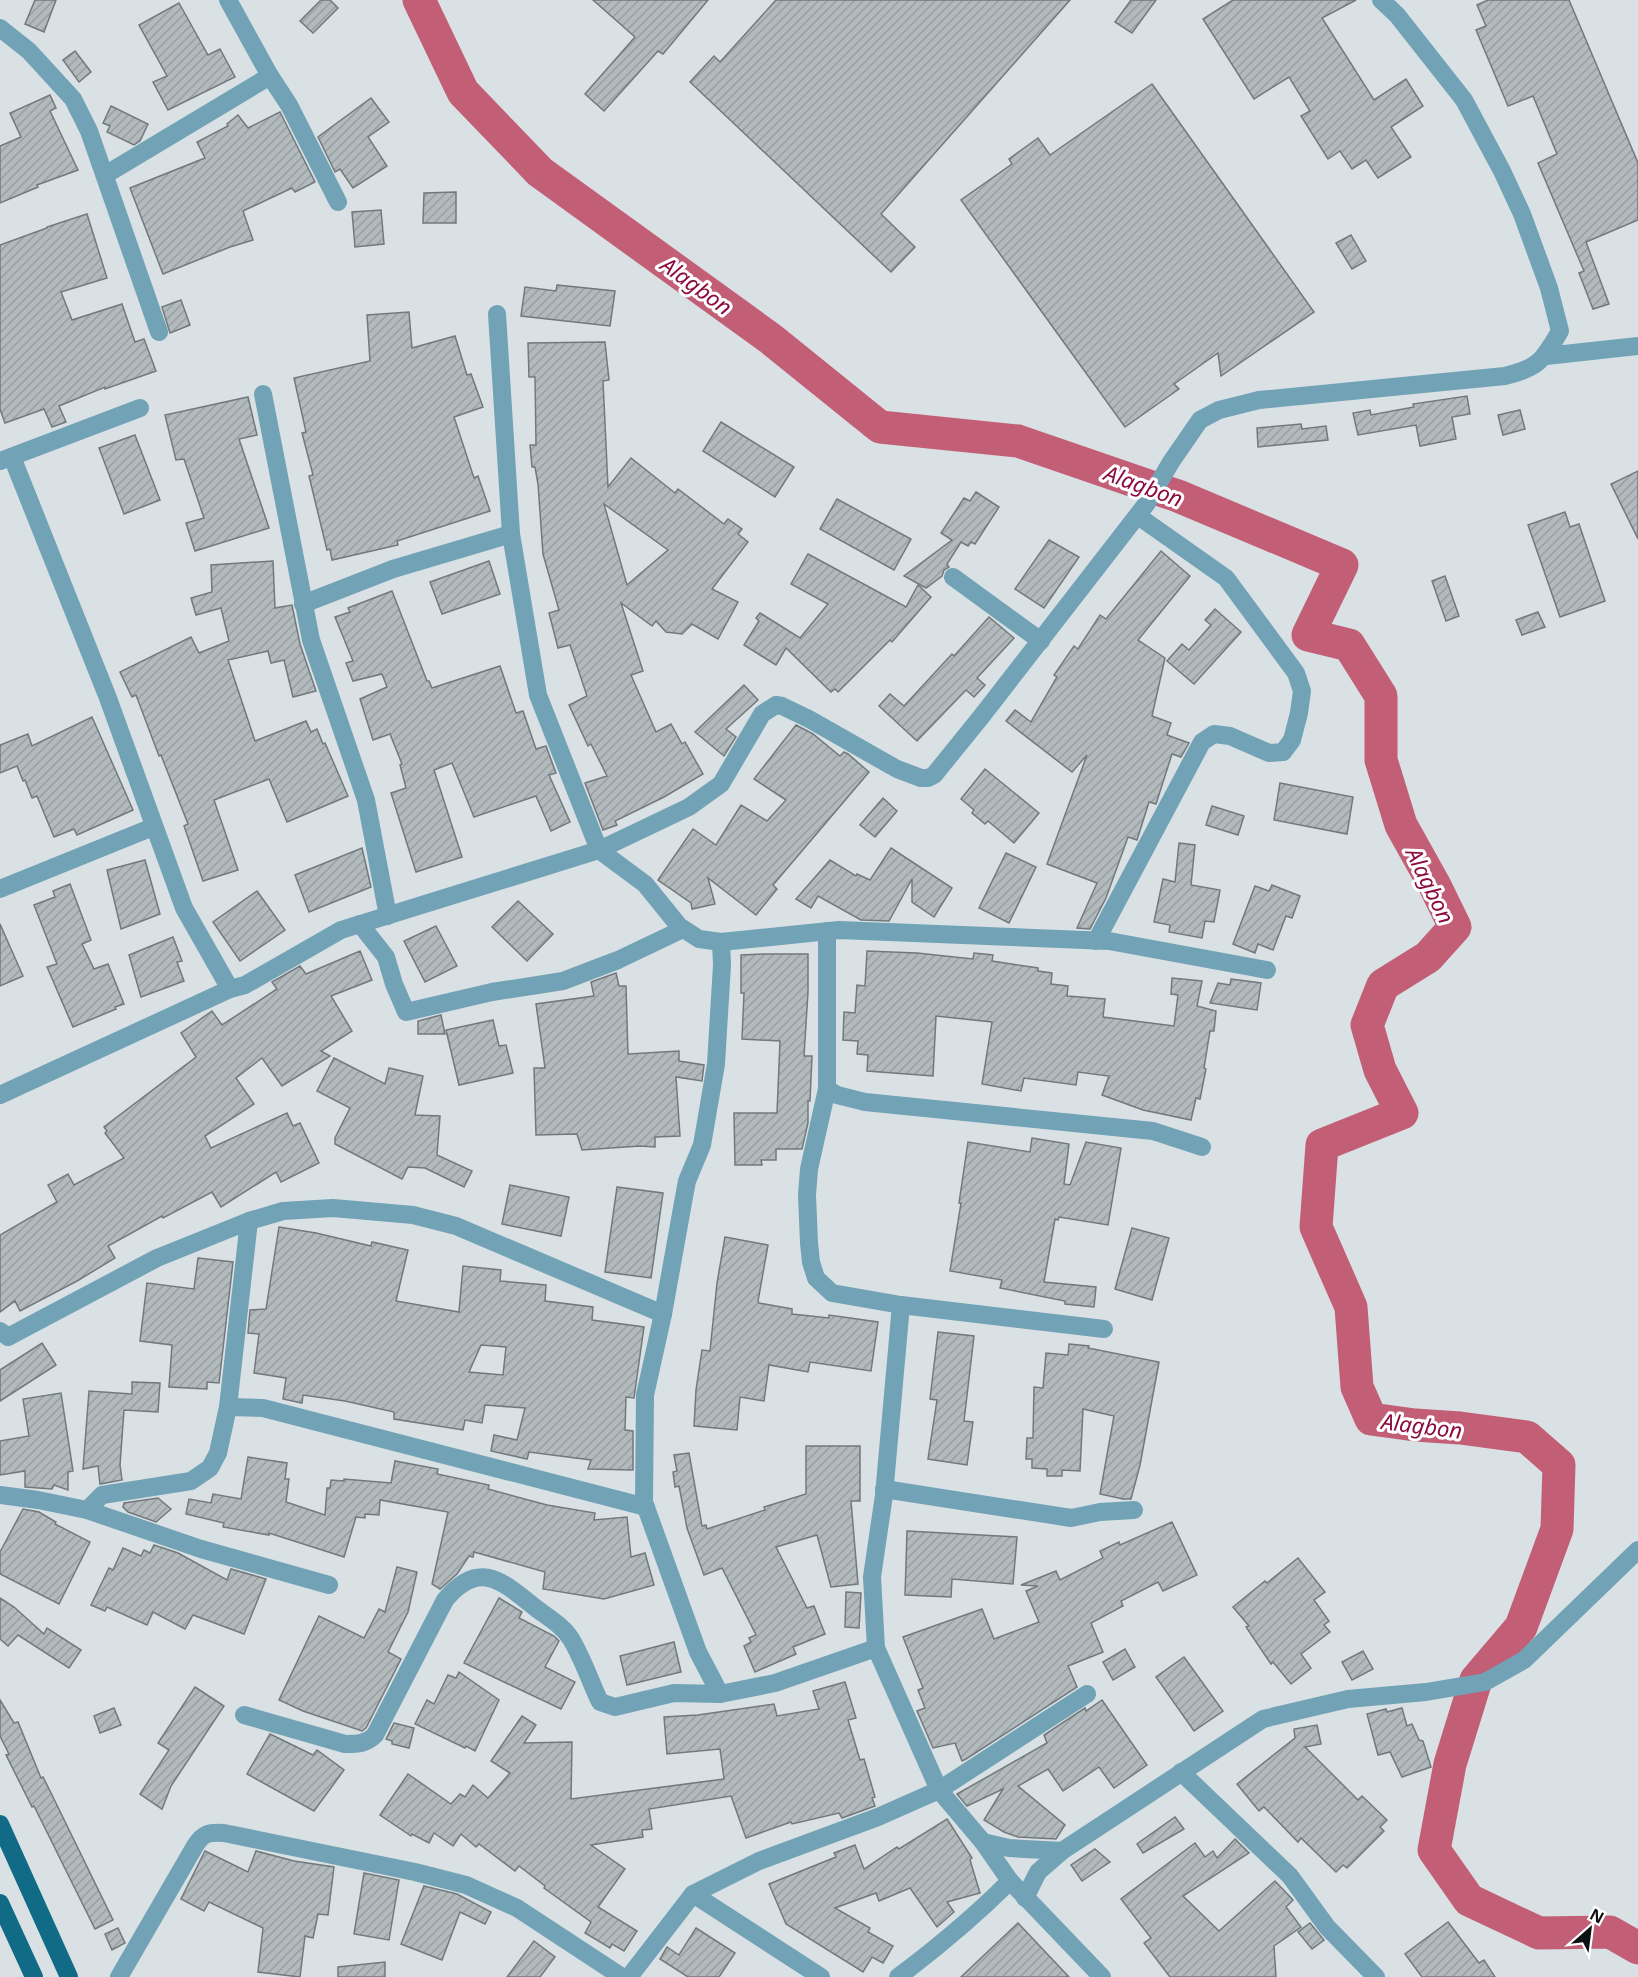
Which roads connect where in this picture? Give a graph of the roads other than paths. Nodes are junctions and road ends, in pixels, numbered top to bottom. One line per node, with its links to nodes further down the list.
1 (228, 0): 5 (street)
2 (1381, 0): 3 (street)
3 (1401, 8): 11 (street)
4 (0, 28): 6 (street)
5 (270, 76): 6 (street); 7 (street)
6 (105, 175): 9 (street)
7 (338, 202)
8 (497, 314): 16 (street)
9 (159, 332)
10 (1638, 346): 11 (street)
11 (1546, 356): 15 (street)
12 (263, 394): 18 (street)
13 (140, 408): 14 (street)
14 (6, 459): 20 (street)
15 (1143, 509): 19 (street); 27 (street)
16 (511, 534): 18 (street); 21 (street)
17 (953, 576): 19 (street)
18 (303, 604): 23 (street)
19 (1041, 641): 21 (street)
20 (153, 827): 22 (street); 30 (street)
21 (599, 850): 23 (street); 25 (street)
22 (0, 889)
23 (388, 916): 24 (street)
24 (360, 924): 25 (street); 30 (street)
25 (683, 928): 28 (street)
26 (827, 931): 27 (street); 28 (street); 31 (street)
27 (1095, 941): 29 (street)
28 (721, 942): 36 (street)
29 (1267, 970)
30 (230, 989): 32 (street)
31 (827, 1089): 33 (street); 35 (street)
32 (0, 1095)
33 (1202, 1147)
34 (249, 1221): 36 (street); 38 (street); 39 (street)
35 (901, 1305): 37 (street); 40 (street)
36 (663, 1314): 42 (street)
37 (1104, 1329)
38 (0, 1331)
39 (228, 1407): 42 (street); 43 (street)
40 (884, 1489): 44 (street); 47 (street)
41 (0, 1495): 43 (street)
42 (646, 1507): 48 (street)
43 (87, 1510): 46 (street)
44 (1134, 1510)
45 (1638, 1550): 51 (street)
46 (329, 1585)
47 (876, 1648): 48 (street); 52 (street)
48 (720, 1694): 50 (street)
49 (1087, 1694): 52 (street)
50 (244, 1715)
51 (1181, 1772): 55 (street); 68 (street)
52 (939, 1790): 54 (street); 57 (street)
53 (0, 1824): 61 (main road)
54 (983, 1842): 55 (street); 56 (street)
55 (1062, 1851): 58 (street)
56 (1010, 1881): 58 (street); 66 (street)
57 (693, 1894): 64 (street); 65 (street)
58 (1025, 1898): 67 (street)
59 (0, 1903): 60 (main road)
60 (34, 1977)
61 (69, 1977)
62 (119, 1977): 63 (street)
63 (622, 1977)
64 (630, 1977)
65 (821, 1977)
66 (898, 1977)
67 (1102, 1977)
68 (1376, 1977)

